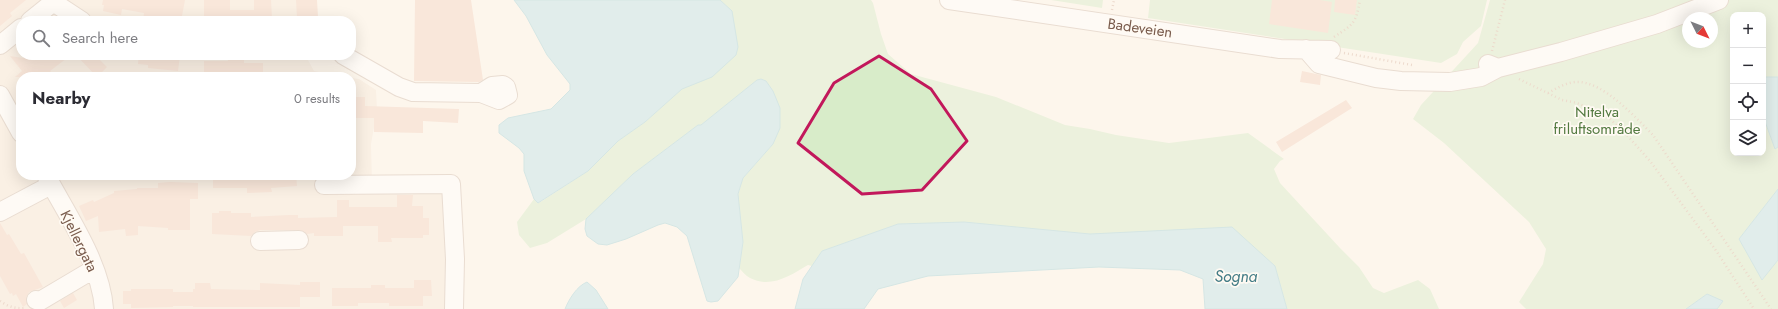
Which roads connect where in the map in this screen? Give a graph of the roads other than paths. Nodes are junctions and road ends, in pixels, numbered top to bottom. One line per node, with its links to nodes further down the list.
1 (949, 0): 9 (street, Badeveien)
2 (1719, 0): 9 (street)
3 (54, 1): 4 (street); 5 (street)
4 (36, 16)
5 (75, 16)
6 (16, 32): 8 (street)
7 (1332, 44): 9 (street, Badeveien)
8 (0, 45)
9 (1306, 49)
10 (352, 60): 11 (street)
11 (481, 93)
12 (0, 95): 13 (street)
13 (16, 124)
14 (48, 180): 16 (street); 19 (street, Kjellergata)
15 (324, 184): 22 (street)
16 (0, 212)
17 (299, 240): 18 (street)
18 (260, 241)
19 (94, 269): 20 (street); 21 (street, Kjellergata)
20 (38, 300)
21 (104, 309)
22 (454, 309)

